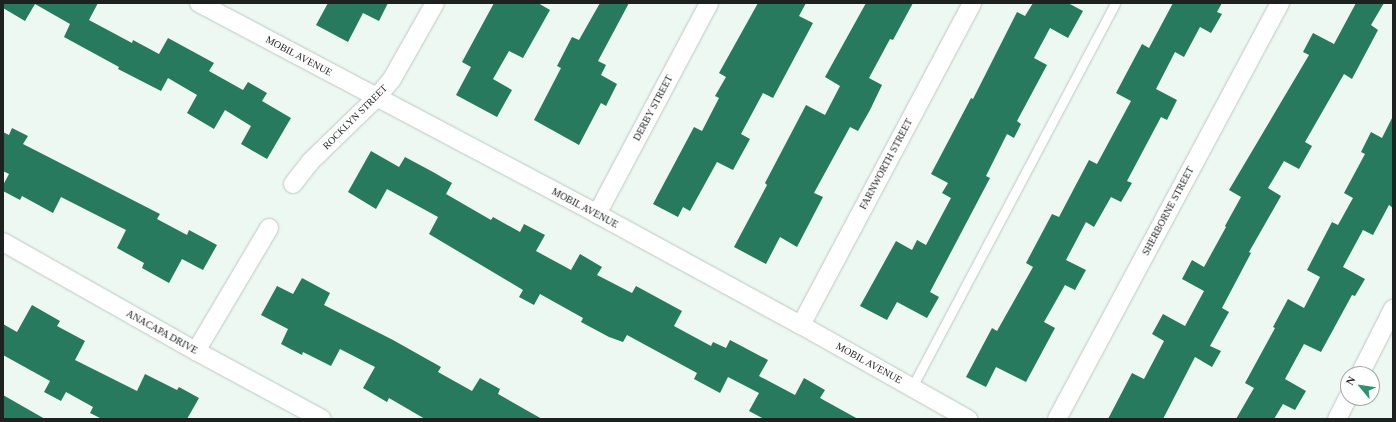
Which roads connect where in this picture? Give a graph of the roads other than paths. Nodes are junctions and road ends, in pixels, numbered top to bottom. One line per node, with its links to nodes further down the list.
1 (199, 3): 7 (street, MOBIL AVENUE)
2 (435, 3): 7 (street, ROCKLYN STREET)
3 (709, 3): 9 (street, DERBY STREET)
4 (972, 3): 13 (street, FARNWORTH STREET)
5 (1115, 3): 16 (lane)
6 (1280, 3): 20 (street, SHERBORNE STREET)
7 (377, 97): 8 (street, ROCKLYN STREET); 9 (street, MOBIL AVENUE)
8 (293, 184)
9 (597, 214): 13 (street, MOBIL AVENUE)
10 (269, 228): 14 (street)
11 (3, 242): 14 (street, ANACAPA DRIVE)
12 (1393, 309): 15 (street)
13 (801, 325): 16 (street, MOBIL AVENUE)
14 (196, 351): 18 (street, ANACAPA DRIVE)
15 (1364, 366)
16 (912, 387): 19 (street, MOBIL AVENUE)
17 (1344, 406): 21 (street)
18 (322, 419)
19 (968, 419)
20 (1057, 419)
21 (1337, 419)

